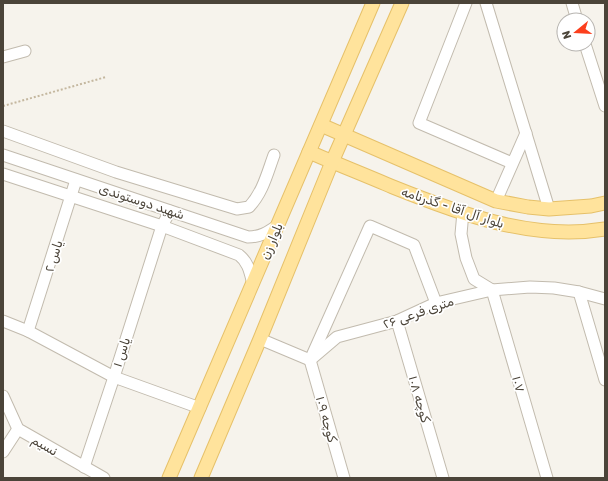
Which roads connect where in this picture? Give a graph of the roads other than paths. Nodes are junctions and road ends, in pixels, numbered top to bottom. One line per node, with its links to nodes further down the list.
1 (373, 3): 9 (main road, بلوار زن)
2 (402, 3): 12 (main road, بلوار زن)
3 (466, 3): 17 (street)
4 (486, 3): 11 (street)
5 (25, 51): 7 (street)
6 (588, 52): 8 (street)
7 (3, 57)
8 (605, 106)
9 (321, 125): 12 (main road, بلوار آل آقا - گذرنامه); 13 (main road, بلوار زن)
10 (3, 131): 15 (street)
11 (526, 133): 17 (street); 23 (street)
12 (345, 135): 16 (main road, بلوار زن); 21 (main road, بلوار آل آقا - گذرنامه)
13 (309, 152): 16 (main road, بلوار آل آقا - گذرنامه); 26 (main road, بلوار زن)
14 (3, 155): 19 (street, شهید دوستوندی)
15 (274, 155)
16 (332, 162): 25 (main road, بلوار آل آقا - گذرنامه); 37 (main road, بلوار زن)
17 (512, 163): 21 (street)
18 (3, 174): 20 (street, شهید دوستوندی)
19 (76, 180): 20 (street, یاس ۲); 24 (street, شهید دوستوندی)
20 (72, 196): 27 (street, شهید دوستوندی); 36 (street, یاس ۲)
21 (496, 201): 23 (main road, بلوار آل آقا - گذرنامه)
22 (605, 203): 23 (main road, بلوار آل آقا - گذرنامه)
23 (548, 209)
24 (170, 211): 26 (street, شهید دوستوندی); 27 (street, یاس ۱)
25 (463, 212): 28 (main road, بلوار آل آقا - گذرنامه); 30 (street)
26 (278, 224): 29 (main road, بلوار زن)
27 (162, 226): 29 (street, شهید دوستوندی); 39 (street, یاس ۱)
28 (605, 229)
29 (253, 284): 42 (main road, بلوار زن)
30 (492, 290): 31 (street, ۲۶ متری فرعی); 33 (street, ۲۶ متری فرعی); 51 (street, ۱۰۷)
31 (579, 292): 32 (street, ۲۶ متری فرعی); 40 (street)
32 (605, 299)
33 (436, 303): 35 (street, ۲۶ متری فرعی); 38 (street)
34 (3, 321): 36 (street, یاس ۱)
35 (397, 321): 38 (street, ۲۶ متری فرعی); 50 (street, کوچه ۱۰۸)
36 (28, 331): 39 (street, یاس ۱)
37 (260, 339): 38 (street); 48 (main road, بلوار زن)
38 (310, 360): 49 (street, کوچه ۱۰۹)
39 (114, 377): 42 (street); 45 (street)
40 (605, 380)
41 (3, 396): 43 (street, نسیم)
42 (200, 408): 47 (main road, بلوار زن)
43 (18, 429): 44 (street); 45 (street, نسیم)
44 (3, 452)
45 (84, 467): 46 (street, نسیم)
46 (104, 478)
47 (169, 478)
48 (201, 478)
49 (344, 478)
50 (443, 478)
51 (547, 478)

